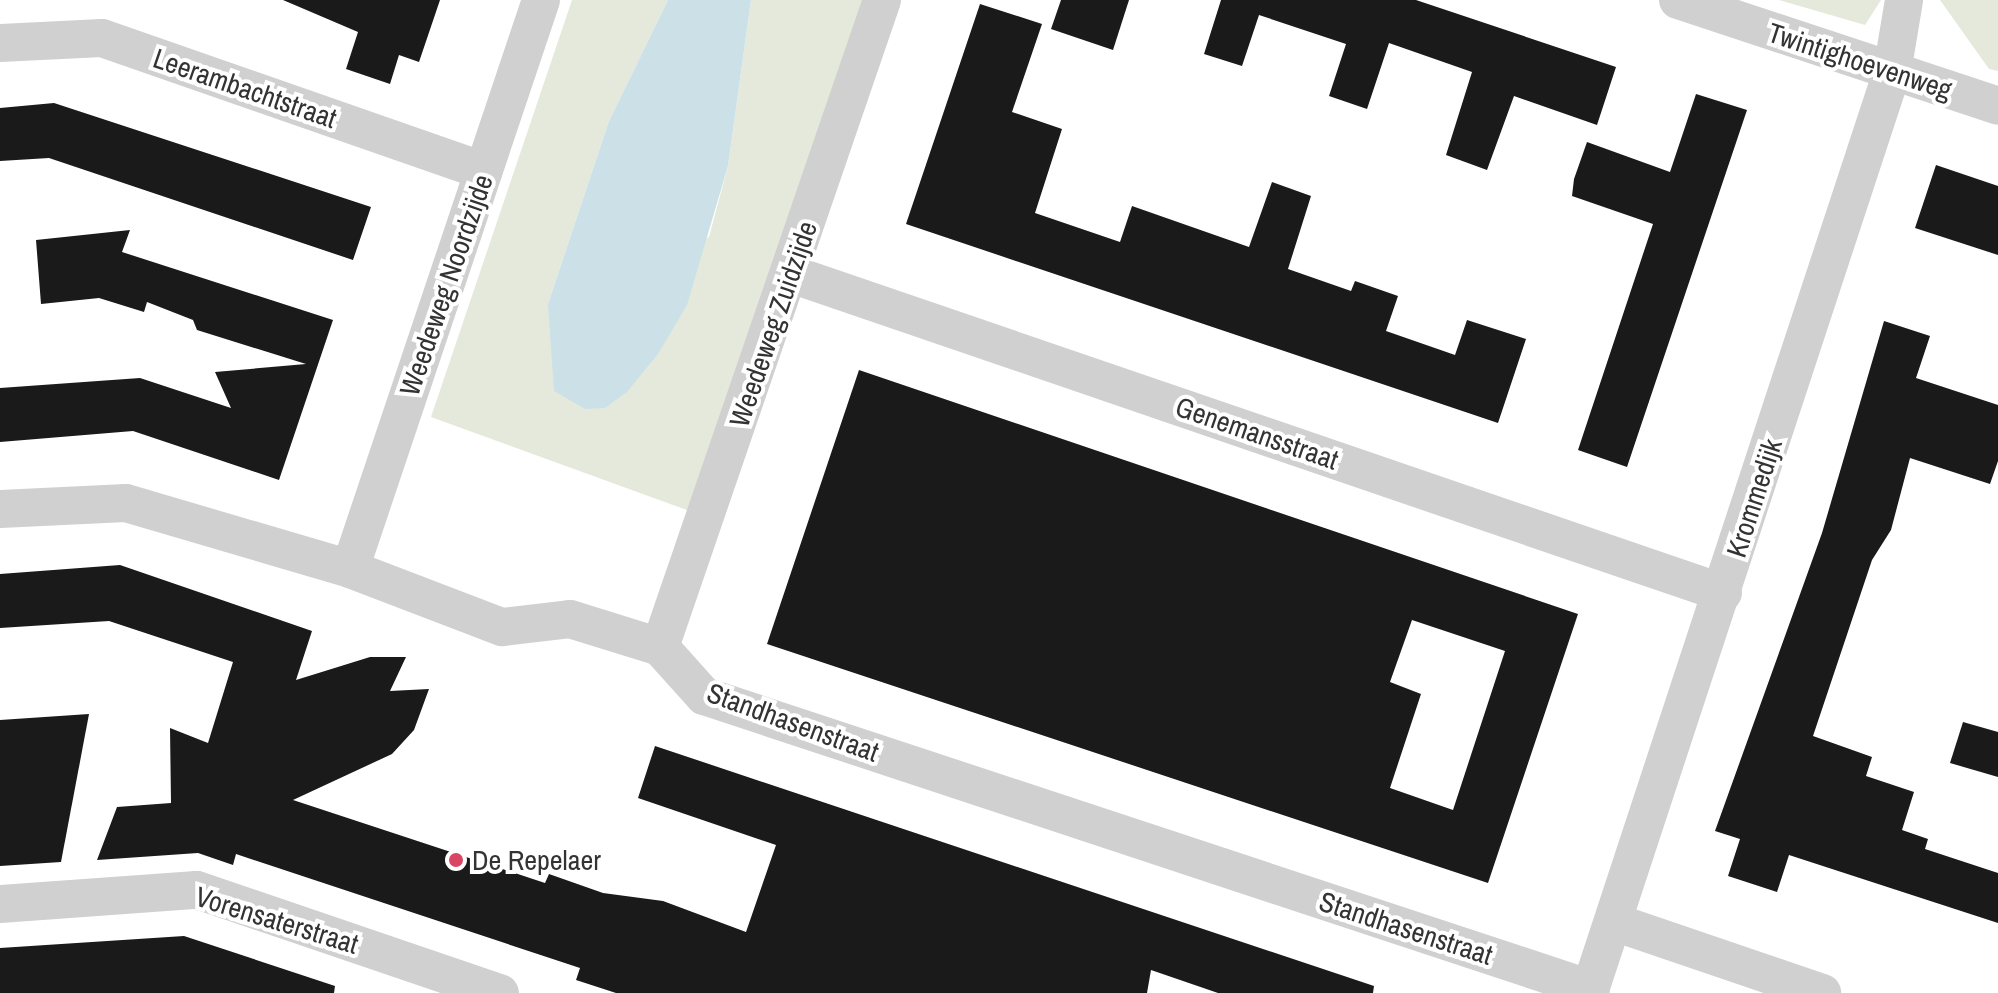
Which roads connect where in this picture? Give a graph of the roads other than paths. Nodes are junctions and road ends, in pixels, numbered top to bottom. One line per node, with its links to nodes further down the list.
1 (541, 0): 8 (street, Weedeweg Noordzijde)
2 (882, 0): 9 (street, Weedeweg Zuidzijde)
3 (1678, 0): 6 (street, Twintighoevenweg)
4 (1904, 0): 6 (street, Krommedijk)
5 (0, 43): 8 (street, Leerambachtstraat)
6 (1892, 72): 7 (street, Twintighoevenweg); 12 (street, Krommedijk)
7 (1998, 106)
8 (484, 171): 11 (street, Weedeweg Noordzijde)
9 (791, 274): 12 (street, Genemansstraat); 13 (street, Weedeweg Zuidzijde)
10 (0, 509): 11 (street)
11 (350, 569): 13 (street)
12 (1723, 593): 15 (street, Krommedijk)
13 (660, 647): 16 (street, Standhasenstraat)
14 (0, 904): 17 (street, Vorensaterstraat)
15 (1614, 922): 16 (street, Krommedijk); 18 (street)
16 (1590, 991)
17 (500, 993)
18 (1822, 993)

